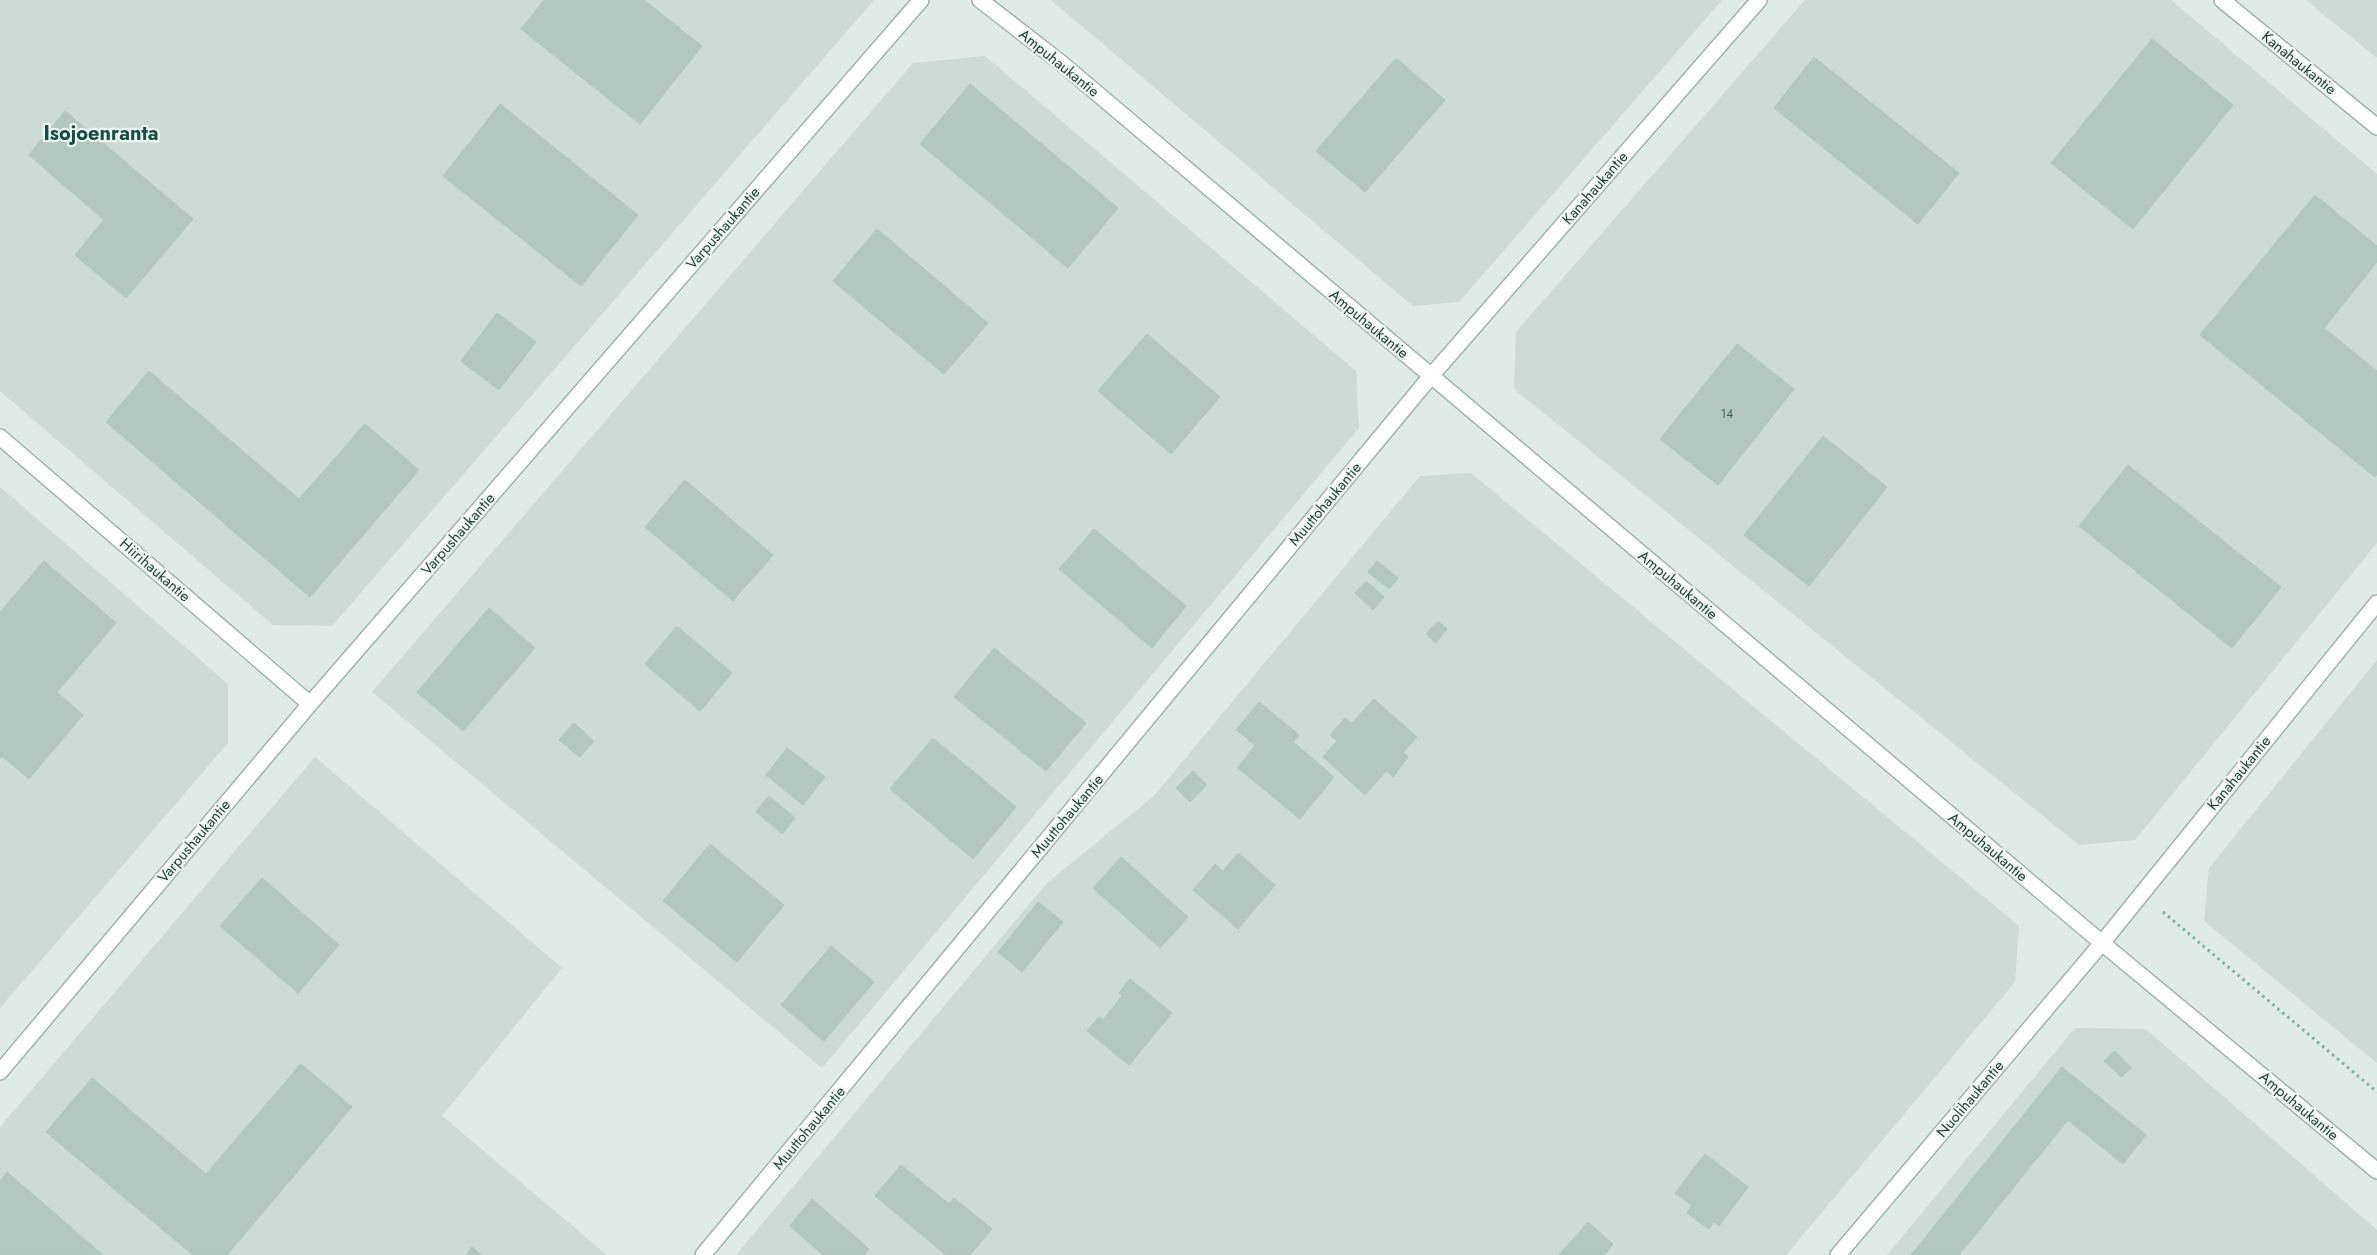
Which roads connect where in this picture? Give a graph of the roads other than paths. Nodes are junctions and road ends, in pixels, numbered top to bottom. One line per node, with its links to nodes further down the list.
1 (921, 0): 9 (street, Varpushaukantie)
2 (980, 0): 6 (street, Ampuhaukantie)
3 (1759, 0): 6 (street, Kanahaukantie)
4 (2222, 0): 5 (street, Kanahaukantie)
5 (2377, 127)
6 (1431, 376): 10 (street, Ampuhaukantie); 13 (street, Muuttohaukantie)
7 (0, 437): 9 (street, Hiirihaukantie)
8 (2377, 603): 10 (street, Kanahaukantie)
9 (310, 704): 11 (street, Varpushaukantie)
10 (2102, 943): 12 (street, Ampuhaukantie); 14 (street, Nuolihaukantie)
11 (0, 1072)
12 (2377, 1171)
13 (704, 1255)
14 (1838, 1255)

